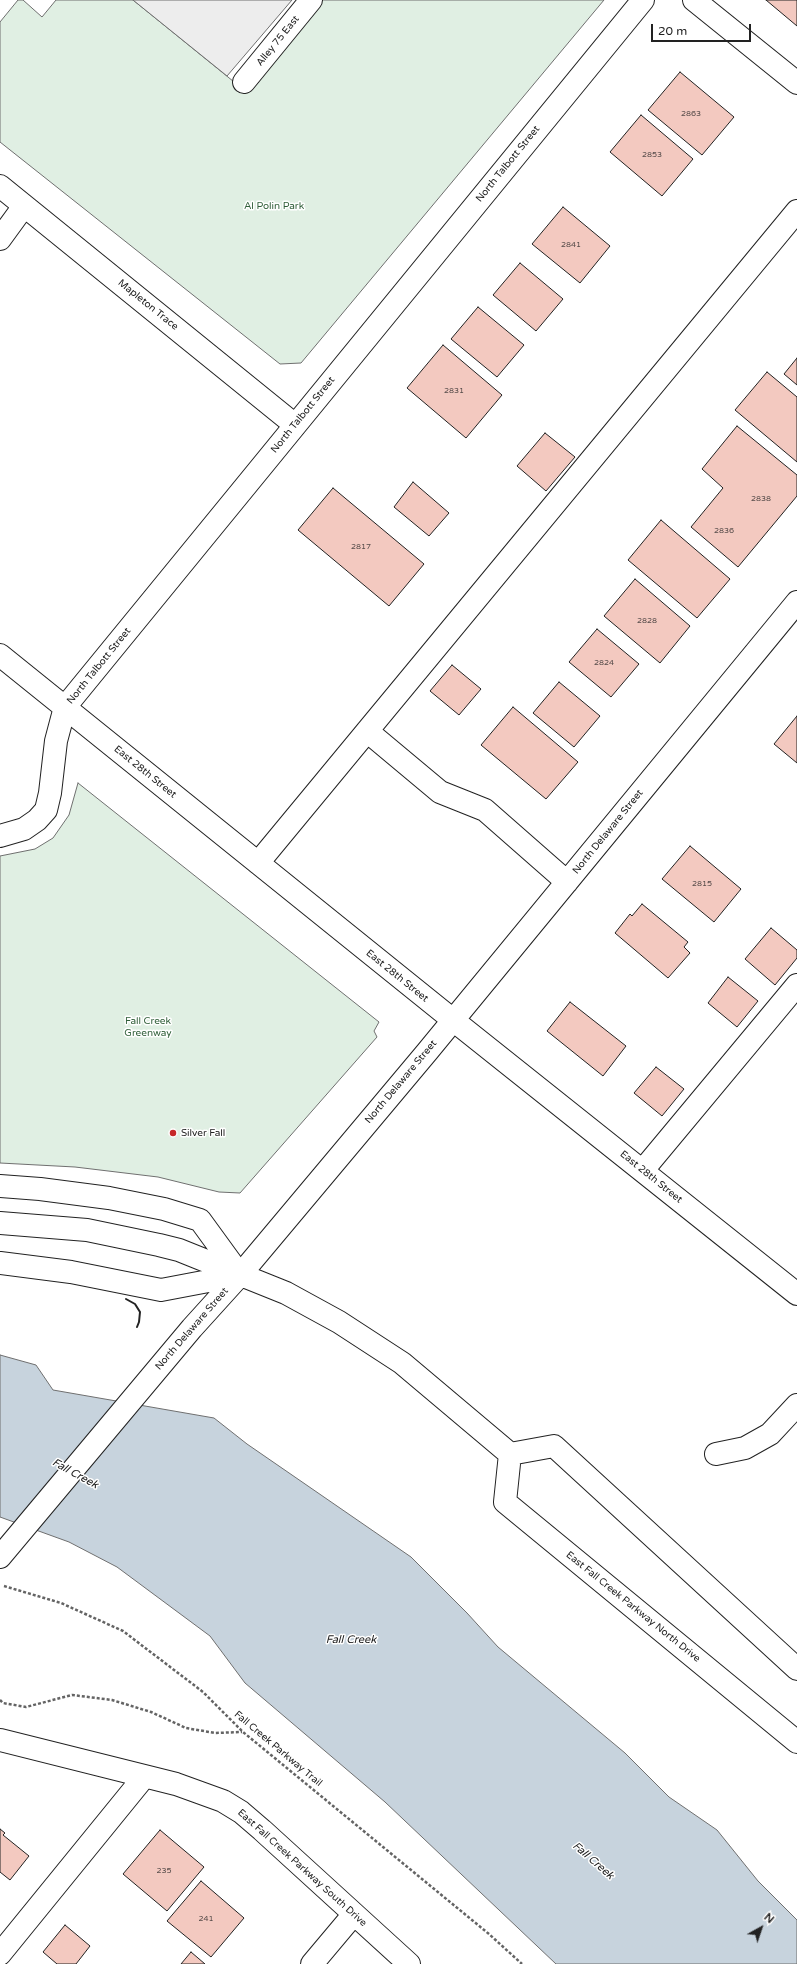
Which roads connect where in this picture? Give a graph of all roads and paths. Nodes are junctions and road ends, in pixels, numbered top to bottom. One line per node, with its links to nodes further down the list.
1 (311, 0): 4 (street, Alley 75 East)
2 (643, 0): 10 (street, North Talbott Street)
3 (694, 0): 5 (street)
4 (244, 82)
5 (797, 83)
6 (0, 186): 7 (street, Mapleton Trace)
7 (24, 206): 9 (street); 10 (street, Mapleton Trace)
8 (797, 211): 14 (street)
9 (0, 239)
10 (295, 425): 13 (street, North Talbott Street)
11 (797, 602): 17 (street, North Delaware Street)
12 (0, 655): 13 (street, East 28th Street)
13 (65, 707): 15 (street, North Talbott Street); 16 (street, East 28th Street)
14 (367, 731): 16 (street); 17 (street)
15 (0, 836)
16 (258, 863): 19 (street, East 28th Street)
17 (567, 882): 19 (street, North Delaware Street)
18 (797, 984): 20 (street)
19 (452, 1020): 20 (street, East 28th Street); 24 (street, North Delaware Street)
20 (643, 1170): 25 (street, East 28th Street)
21 (0, 1186): 24 (street)
22 (0, 1223): 24 (street)
23 (0, 1263): 24 (street)
24 (240, 1274): 27 (street); 29 (street, North Delaware Street)
25 (797, 1294)
26 (797, 1405): 28 (street)
27 (510, 1454): 31 (street); 35 (street, East Fall Creek Parkway North Drive)
28 (716, 1454)
29 (0, 1557)
30 (0, 1585): 33 (path, Fall Creek Parkway Trail)
31 (797, 1669)
32 (0, 1700): 33 (path)
33 (243, 1732): 41 (path, Fall Creek Parkway Trail)
34 (0, 1740): 36 (street, East Fall Creek Parkway South Drive)
35 (797, 1742)
36 (144, 1776): 37 (street, East Fall Creek Parkway South Drive); 38 (street)
37 (354, 1914): 39 (street); 40 (street, East Fall Creek Parkway South Drive)
38 (0, 1954)
39 (312, 1964)
40 (409, 1964)
41 (522, 1964)

